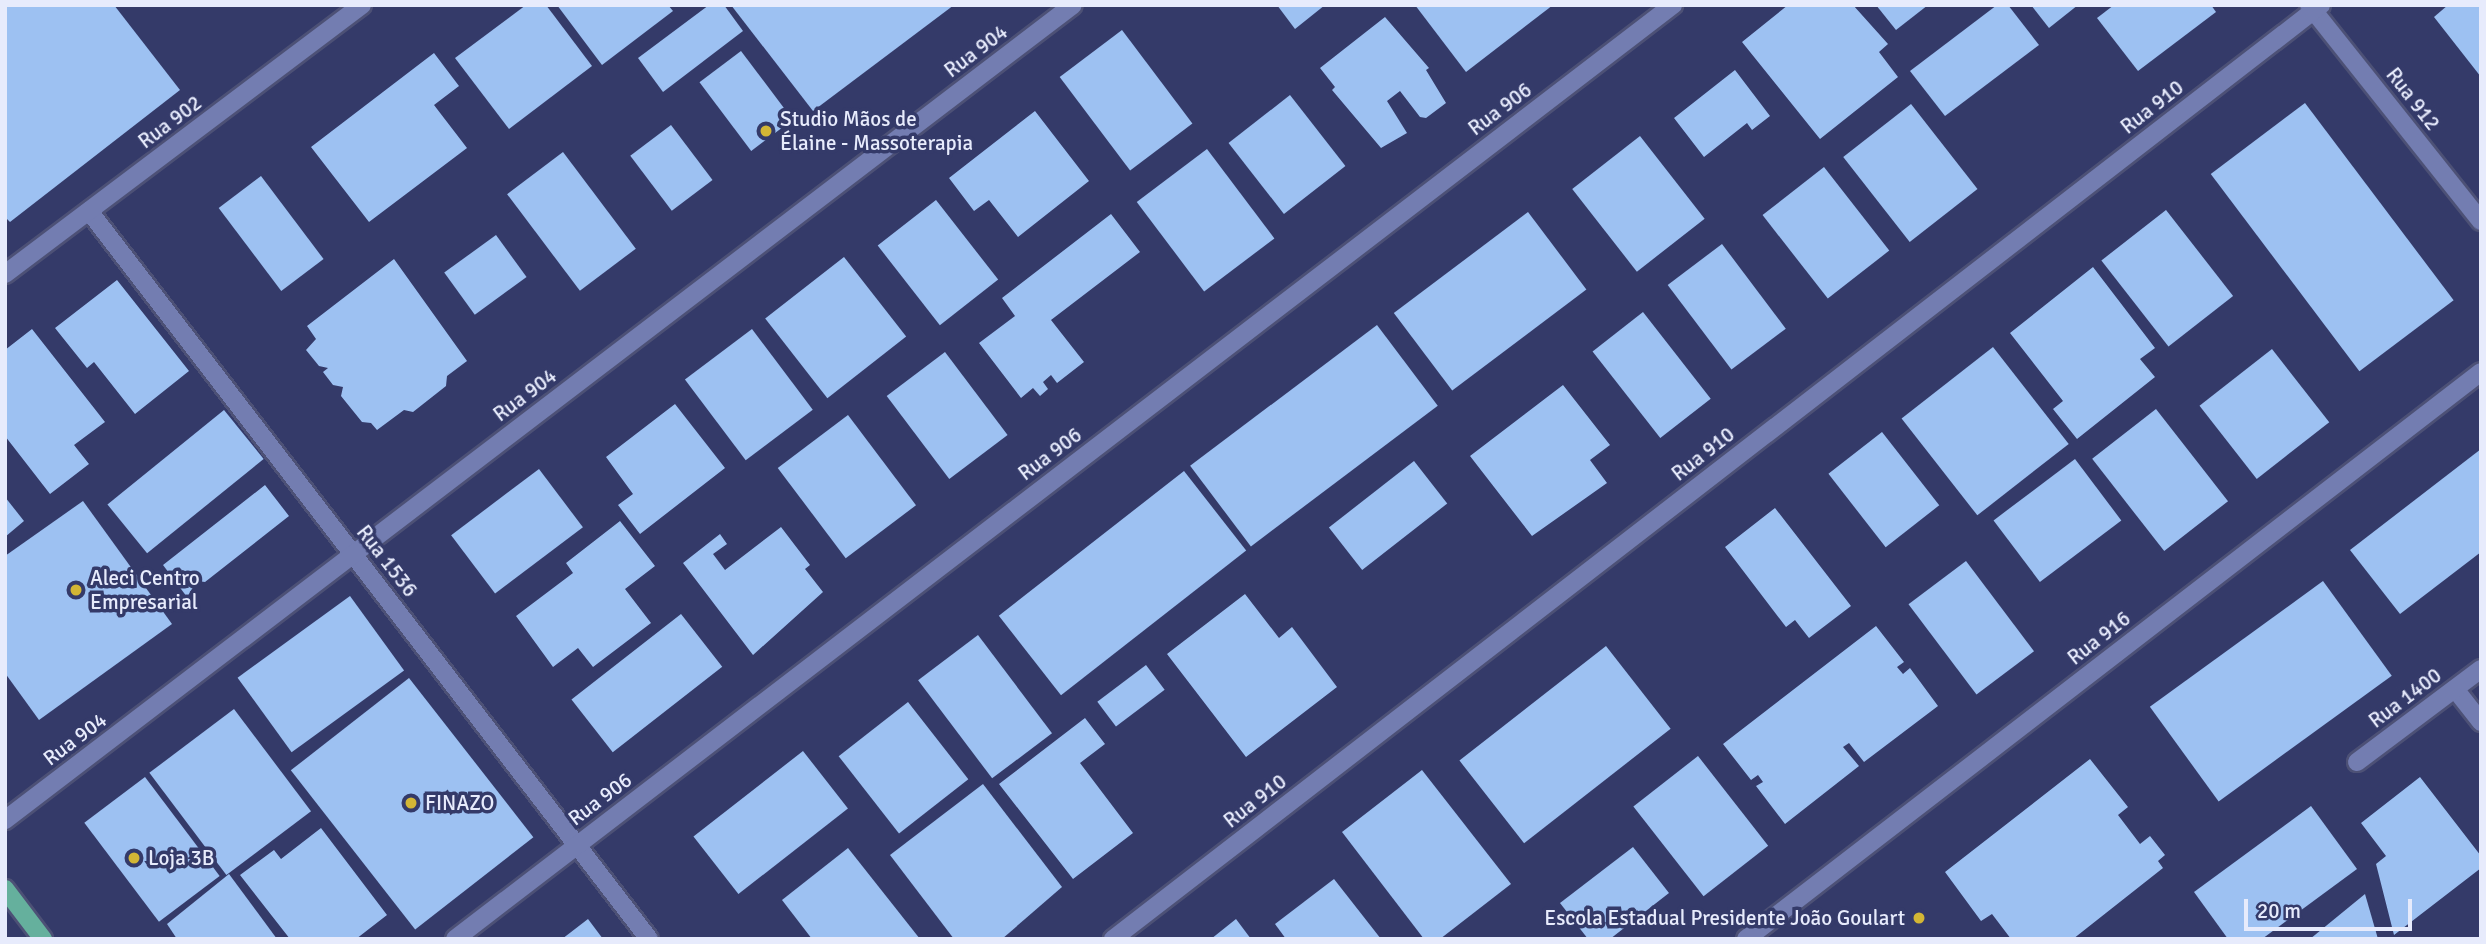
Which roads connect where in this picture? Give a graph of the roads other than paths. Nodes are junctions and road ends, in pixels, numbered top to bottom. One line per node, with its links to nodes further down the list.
1 (362, 5): 5 (street, Rua 902)
2 (1073, 5): 9 (street, Rua 904)
3 (1673, 5): 15 (street, Rua 906)
4 (2315, 7): 6 (street, Rua 912); 20 (street, Rua 910)
5 (89, 211): 7 (street, Rua 902); 9 (street, Rua 1536)
6 (2481, 221)
7 (5, 274)
8 (2481, 372): 21 (street, Rua 916)
9 (354, 555): 14 (street, Rua 904); 15 (street, Rua 1536)
10 (2481, 669): 11 (street, Rua 1400)
11 (2455, 689): 12 (street); 13 (street, Rua 1400)
12 (2481, 722)
13 (2357, 762)
14 (5, 820)
15 (577, 845): 18 (street, Rua 906); 19 (street, Rua 1536)
16 (5, 889): 17 (main road)
17 (43, 939)
18 (455, 939)
19 (649, 939)
20 (1113, 939)
21 (1746, 939)

